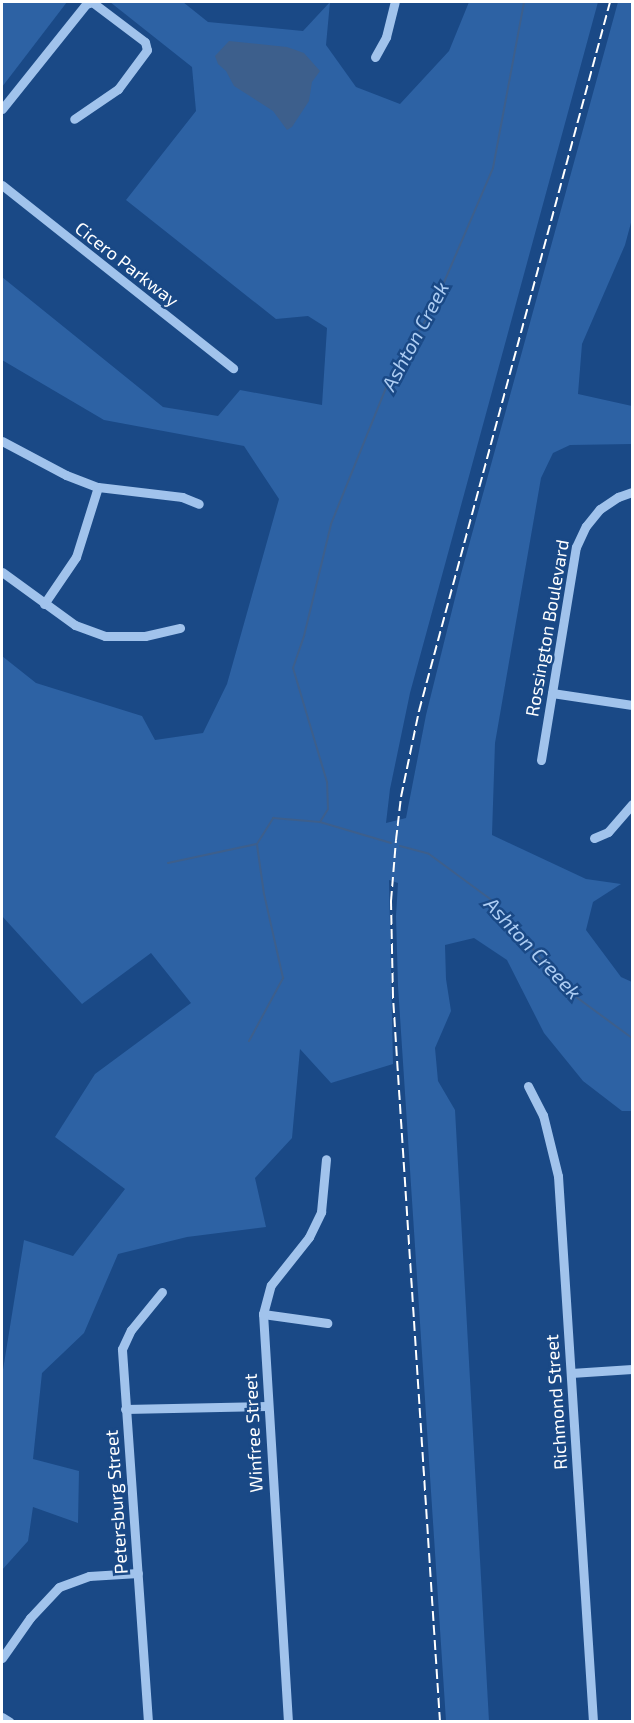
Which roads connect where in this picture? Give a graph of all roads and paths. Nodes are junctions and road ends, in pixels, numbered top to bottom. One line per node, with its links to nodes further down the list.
1 (395, 2): 2 (street)
2 (375, 57)
3 (2, 109): 4 (street)
4 (74, 119)
5 (2, 185): 6 (street, Cicero Parkway)
6 (233, 368)
7 (2, 441): 8 (street)
8 (98, 487): 10 (street); 12 (street)
9 (633, 492): 14 (street, Rossington Boulevard)
10 (199, 504)
11 (2, 572): 12 (street)
12 (44, 604): 13 (street)
13 (180, 628)
14 (552, 693): 15 (street); 16 (street, Rossington Boulevard)
15 (633, 705)
16 (541, 760)
17 (633, 804): 18 (street)
18 (594, 838)
19 (528, 1086): 25 (street, Richmond Street)
20 (326, 1159): 22 (street, Winfree Street)
21 (162, 1292): 27 (street, Petersburg Street)
22 (263, 1314): 23 (street); 26 (street, Winfree Street)
23 (327, 1323)
24 (633, 1369): 25 (street)
25 (571, 1373): 34 (street, Richmond Street)
26 (267, 1406): 27 (street); 33 (street, Winfree Street)
27 (125, 1408): 28 (street, Petersburg Street)
28 (138, 1573): 29 (street); 32 (street, Petersburg Street)
29 (2, 1658)
30 (2, 1717): 31 (street)
31 (10, 1722)
32 (148, 1722)
33 (288, 1722)
34 (593, 1722)

